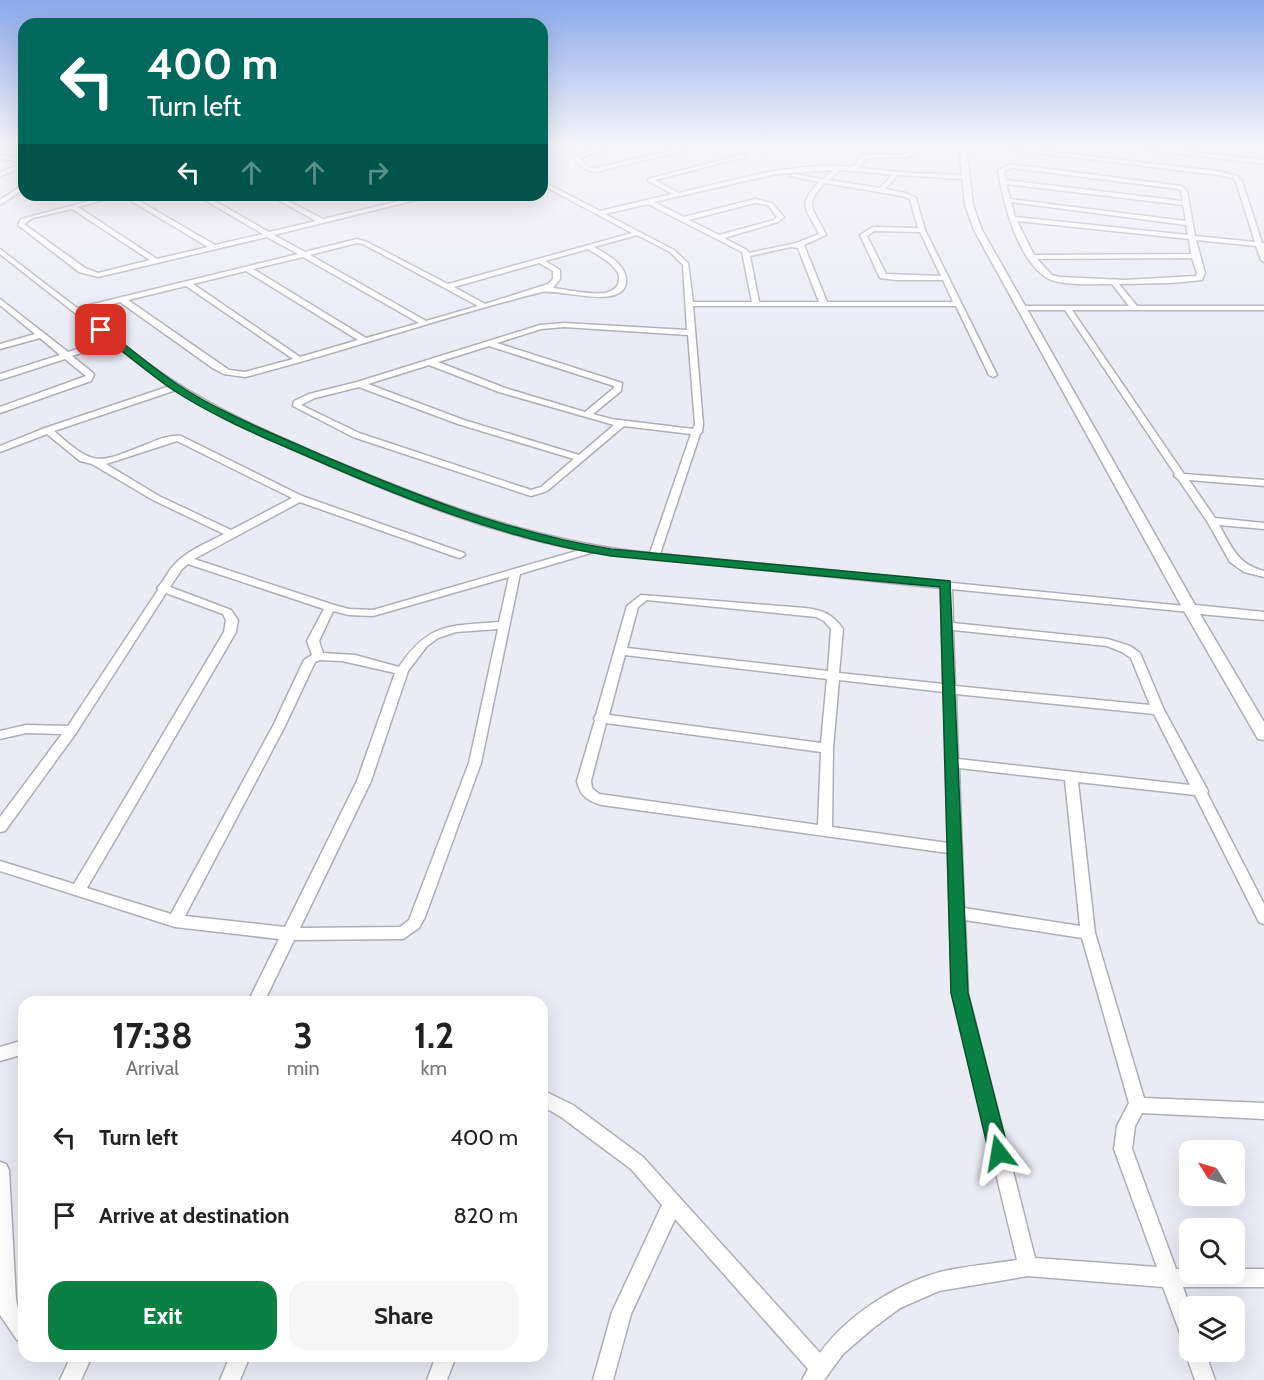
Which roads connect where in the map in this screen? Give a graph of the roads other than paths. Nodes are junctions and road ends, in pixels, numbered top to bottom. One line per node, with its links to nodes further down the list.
1 (62, 210): 41 (street)
2 (79, 210): 41 (street)
3 (151, 210): 34 (street)
4 (226, 210): 28 (street)
5 (301, 210): 22 (street)
6 (370, 210): 22 (street)
7 (595, 210): 19 (street)
8 (612, 210): 19 (street)
9 (666, 210): 20 (street)
10 (718, 210): 20 (street)
11 (775, 210): 29 (street)
12 (810, 210): 31 (street)
13 (916, 210): 26 (street)
14 (971, 210): 56 (street)
15 (1009, 210): 21 (street)
16 (1089, 210): 23 (street)
17 (1187, 210): 23 (street)
18 (1250, 210): 24 (street)
19 (600, 213): 27 (street)
20 (684, 219): 29 (street)
21 (1012, 219): 30 (street); 39 (street)
22 (323, 222): 28 (street)
23 (1189, 223): 30 (street)
24 (1254, 223): 25 (street); 32 (street)
25 (1264, 224)
26 (922, 230): 44 (street); 44 (street)
27 (638, 233): 33 (street); 51 (street)
28 (269, 235): 34 (street); 36 (street)
29 (719, 237): 37 (street)
30 (1192, 239): 32 (street); 38 (street)
31 (798, 245): 37 (street); 53 (street)
32 (1263, 245): 40 (street)
33 (589, 247): 42 (street); 48 (street)
34 (213, 248): 41 (street)
35 (0, 252): 61 (street)
36 (304, 254): 43 (street); 47 (street); 63 (street)
37 (747, 255): 52 (street)
38 (1195, 256): 39 (street); 45 (street)
39 (1034, 257): 45 (street)
40 (1264, 260)
41 (156, 261)
42 (540, 261): 47 (street); 48 (street)
43 (246, 268): 46 (street); 67 (street)
44 (945, 279): 54 (street)
45 (1113, 281): 58 (street)
46 (187, 283): 49 (street); 71 (street)
47 (449, 286): 55 (street)
48 (545, 290): 55 (street)
49 (121, 299): 61 (street); 71 (street)
50 (0, 301): 60 (street)
51 (688, 304): 52 (street); 64 (street)
52 (756, 304): 53 (street)
53 (824, 304): 54 (street)
54 (958, 304): 73 (street)
55 (484, 306): 63 (street)
56 (1024, 308): 57 (street); 100 (street)
57 (1067, 308): 58 (street); 85 (street)
58 (1135, 308): 59 (street)
59 (1264, 308)
60 (12, 311): 62 (street); 65 (street)
61 (75, 311): 66 (street)
62 (0, 315)
63 (425, 322): 67 (street)
64 (691, 333): 68 (street); 81 (street)
65 (39, 335): 69 (street); 70 (street)
66 (114, 340): 70 (street); 76 (street)
67 (364, 340): 71 (street)
68 (489, 343): 72 (street); 78 (street)
69 (0, 347)
70 (66, 356): 74 (street); 77 (street)
71 (300, 360)
72 (430, 362): 75 (street); 78 (street)
73 (993, 375)
74 (0, 377)
75 (360, 384): 83 (street); 83 (street)
76 (175, 387): 80 (street); 91 (street)
77 (0, 410)
78 (586, 415): 79 (street)
79 (621, 424): 81 (street); 83 (street)
80 (48, 430): 82 (street); 84 (street)
81 (698, 432): 93 (street)
82 (0, 449)
83 (579, 458)
84 (95, 462): 87 (street); 90 (street)
85 (1179, 476): 86 (street); 88 (street)
86 (1264, 483)
87 (298, 498): 90 (street); 92 (street)
88 (1212, 521): 89 (street); 96 (street)
89 (1264, 526)
90 (231, 534): 94 (street)
91 (592, 550): 93 (street); 95 (street)
92 (460, 555)
93 (654, 556): 97 (street)
94 (185, 560): 98 (street); 99 (street)
95 (515, 573): 99 (street); 102 (street)
96 (1264, 574)
97 (946, 584): 100 (street); 103 (street)
98 (162, 588): 111 (street); 122 (street)
99 (330, 607): 105 (street)
100 (1190, 609): 101 (street); 113 (street)
101 (1264, 616)
102 (504, 625): 106 (street); 127 (street)
103 (947, 626): 108 (street); 109 (street)
104 (620, 651): 107 (street); 107 (street); 110 (street)
105 (318, 655): 106 (street); 125 (street)
106 (402, 671): 127 (street)
107 (835, 675): 108 (street); 114 (street)
108 (950, 689): 109 (street); 115 (street)
109 (1158, 710): 117 (street)
110 (600, 718): 114 (street); 119 (street)
111 (72, 730): 112 (street); 118 (street)
112 (0, 735)
113 (1264, 735)
114 (827, 748): 119 (street)
115 (952, 763): 116 (street); 120 (street)
116 (1071, 778): 117 (street); 126 (street)
117 (1201, 791): 124 (street)
118 (0, 827)
119 (825, 830): 120 (street)
120 (954, 849): 123 (street)
121 (0, 866): 122 (street)
122 (78, 890): 125 (street)
123 (956, 913): 126 (street); 136 (street)
124 (1264, 918)
125 (175, 921): 127 (street)
126 (1088, 933): 132 (street)
127 (290, 934): 128 (street)
128 (259, 996)
129 (18, 1048): 130 (street)
130 (0, 1053)
131 (548, 1101): 135 (street)
132 (1138, 1105): 133 (street); 137 (street)
133 (1264, 1111)
134 (0, 1170): 140 (street)
135 (673, 1202): 145 (street); 149 (street)
136 (1028, 1267): 137 (street); 145 (street)
137 (1171, 1278): 138 (street); 139 (street)
138 (1264, 1278)
139 (1179, 1302)
140 (18, 1328)
141 (76, 1362): 146 (street)
142 (238, 1362): 147 (street)
143 (444, 1362): 148 (street)
144 (1199, 1362): 150 (street)
145 (816, 1373)
146 (70, 1380)
147 (230, 1380)
148 (437, 1380)
149 (603, 1380)
150 (1205, 1380)

